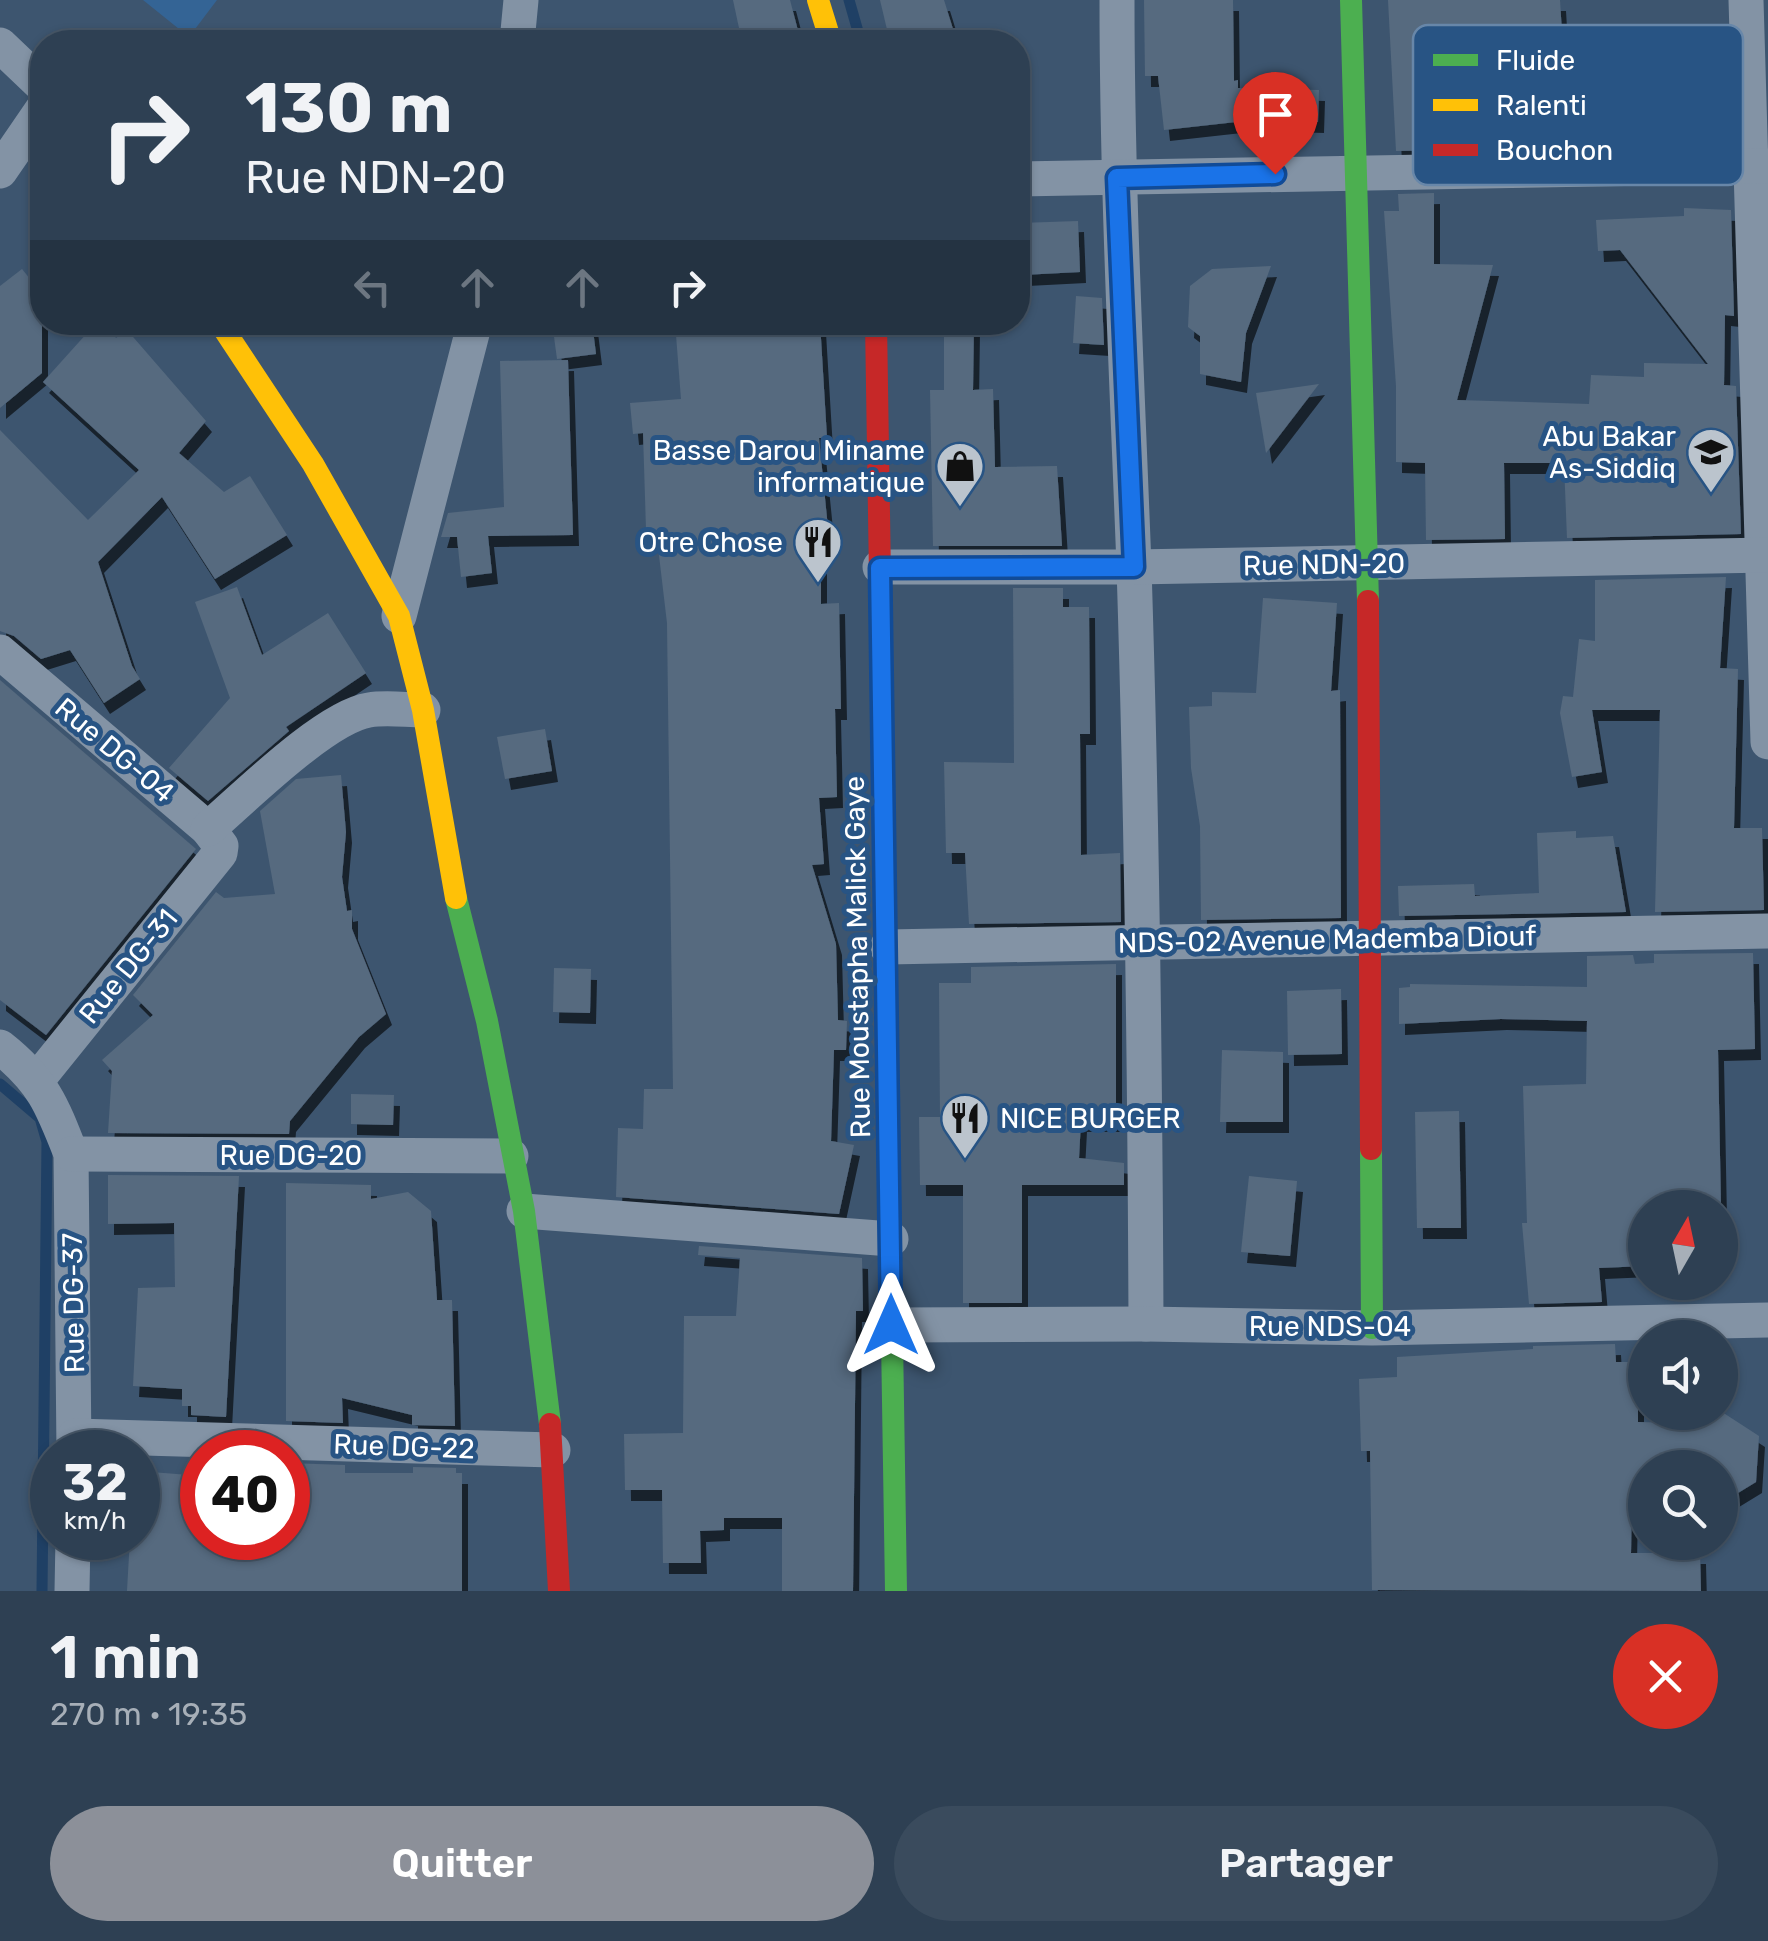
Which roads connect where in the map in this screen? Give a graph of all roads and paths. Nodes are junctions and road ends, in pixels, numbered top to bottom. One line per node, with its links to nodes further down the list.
1 (521, 0): 6 (street)
2 (818, 0): 7 (street)
3 (1117, 0): 15 (street)
4 (1351, 0): 14 (street)
5 (1746, 0): 11 (street)
6 (518, 30)
7 (827, 30)
8 (0, 45): 9 (street)
9 (30, 74)
10 (30, 127): 12 (street)
11 (1760, 166): 20 (street)
12 (0, 171)
13 (1413, 172): 14 (street)
14 (1354, 173): 15 (street); 21 (street)
15 (1117, 178): 16 (street); 22 (street)
16 (1030, 179)
17 (228, 335): 24 (street)
18 (472, 335): 24 (street)
19 (876, 335): 23 (street, Rue Moustapha Malick Gaye)
20 (1765, 555): 21 (street, Rue NDN-20); 27 (street)
21 (1368, 564): 22 (street, Rue NDN-20); 30 (street)
22 (1134, 567): 23 (street, Rue NDN-20); 31 (street)
23 (880, 568): 32 (street, Rue Moustapha Malick Gaye)
24 (399, 616): 26 (street)
25 (0, 652): 28 (street, Rue DG-04)
26 (423, 710): 28 (street, Rue DG-31); 36 (street)
27 (1768, 742)
28 (214, 841): 34 (street, Rue DG-31)
29 (1768, 932): 30 (street, NDS-02 Avenue Mademba Diouf)
30 (1371, 938): 31 (street, NDS-02 Avenue Mademba Diouf); 42 (street)
31 (1144, 942): 32 (street, NDS-02 Avenue Mademba Diouf); 40 (street)
32 (887, 947): 38 (street, Rue Moustapha Malick Gaye)
33 (0, 1047): 34 (street)
34 (36, 1080): 35 (street)
35 (71, 1154): 36 (street, Rue DG-20); 43 (street, Rue DG-37)
36 (512, 1156): 37 (street)
37 (524, 1211): 38 (street); 45 (street)
38 (892, 1238): 41 (street, Rue Moustapha Malick Gaye)
39 (1768, 1320): 42 (street, Rue NDS-04)
40 (1146, 1324): 41 (street, Rue NDS-04); 42 (street, Rue NDS-04)
41 (891, 1325): 49 (street, Rue Moustapha Malick Gaye)
42 (1372, 1328)
43 (74, 1430)
44 (160, 1445): 45 (street, Rue DG-22)
45 (554, 1450): 48 (street)
46 (73, 1560): 47 (street)
47 (72, 1591)
48 (559, 1591)
49 (896, 1591)

